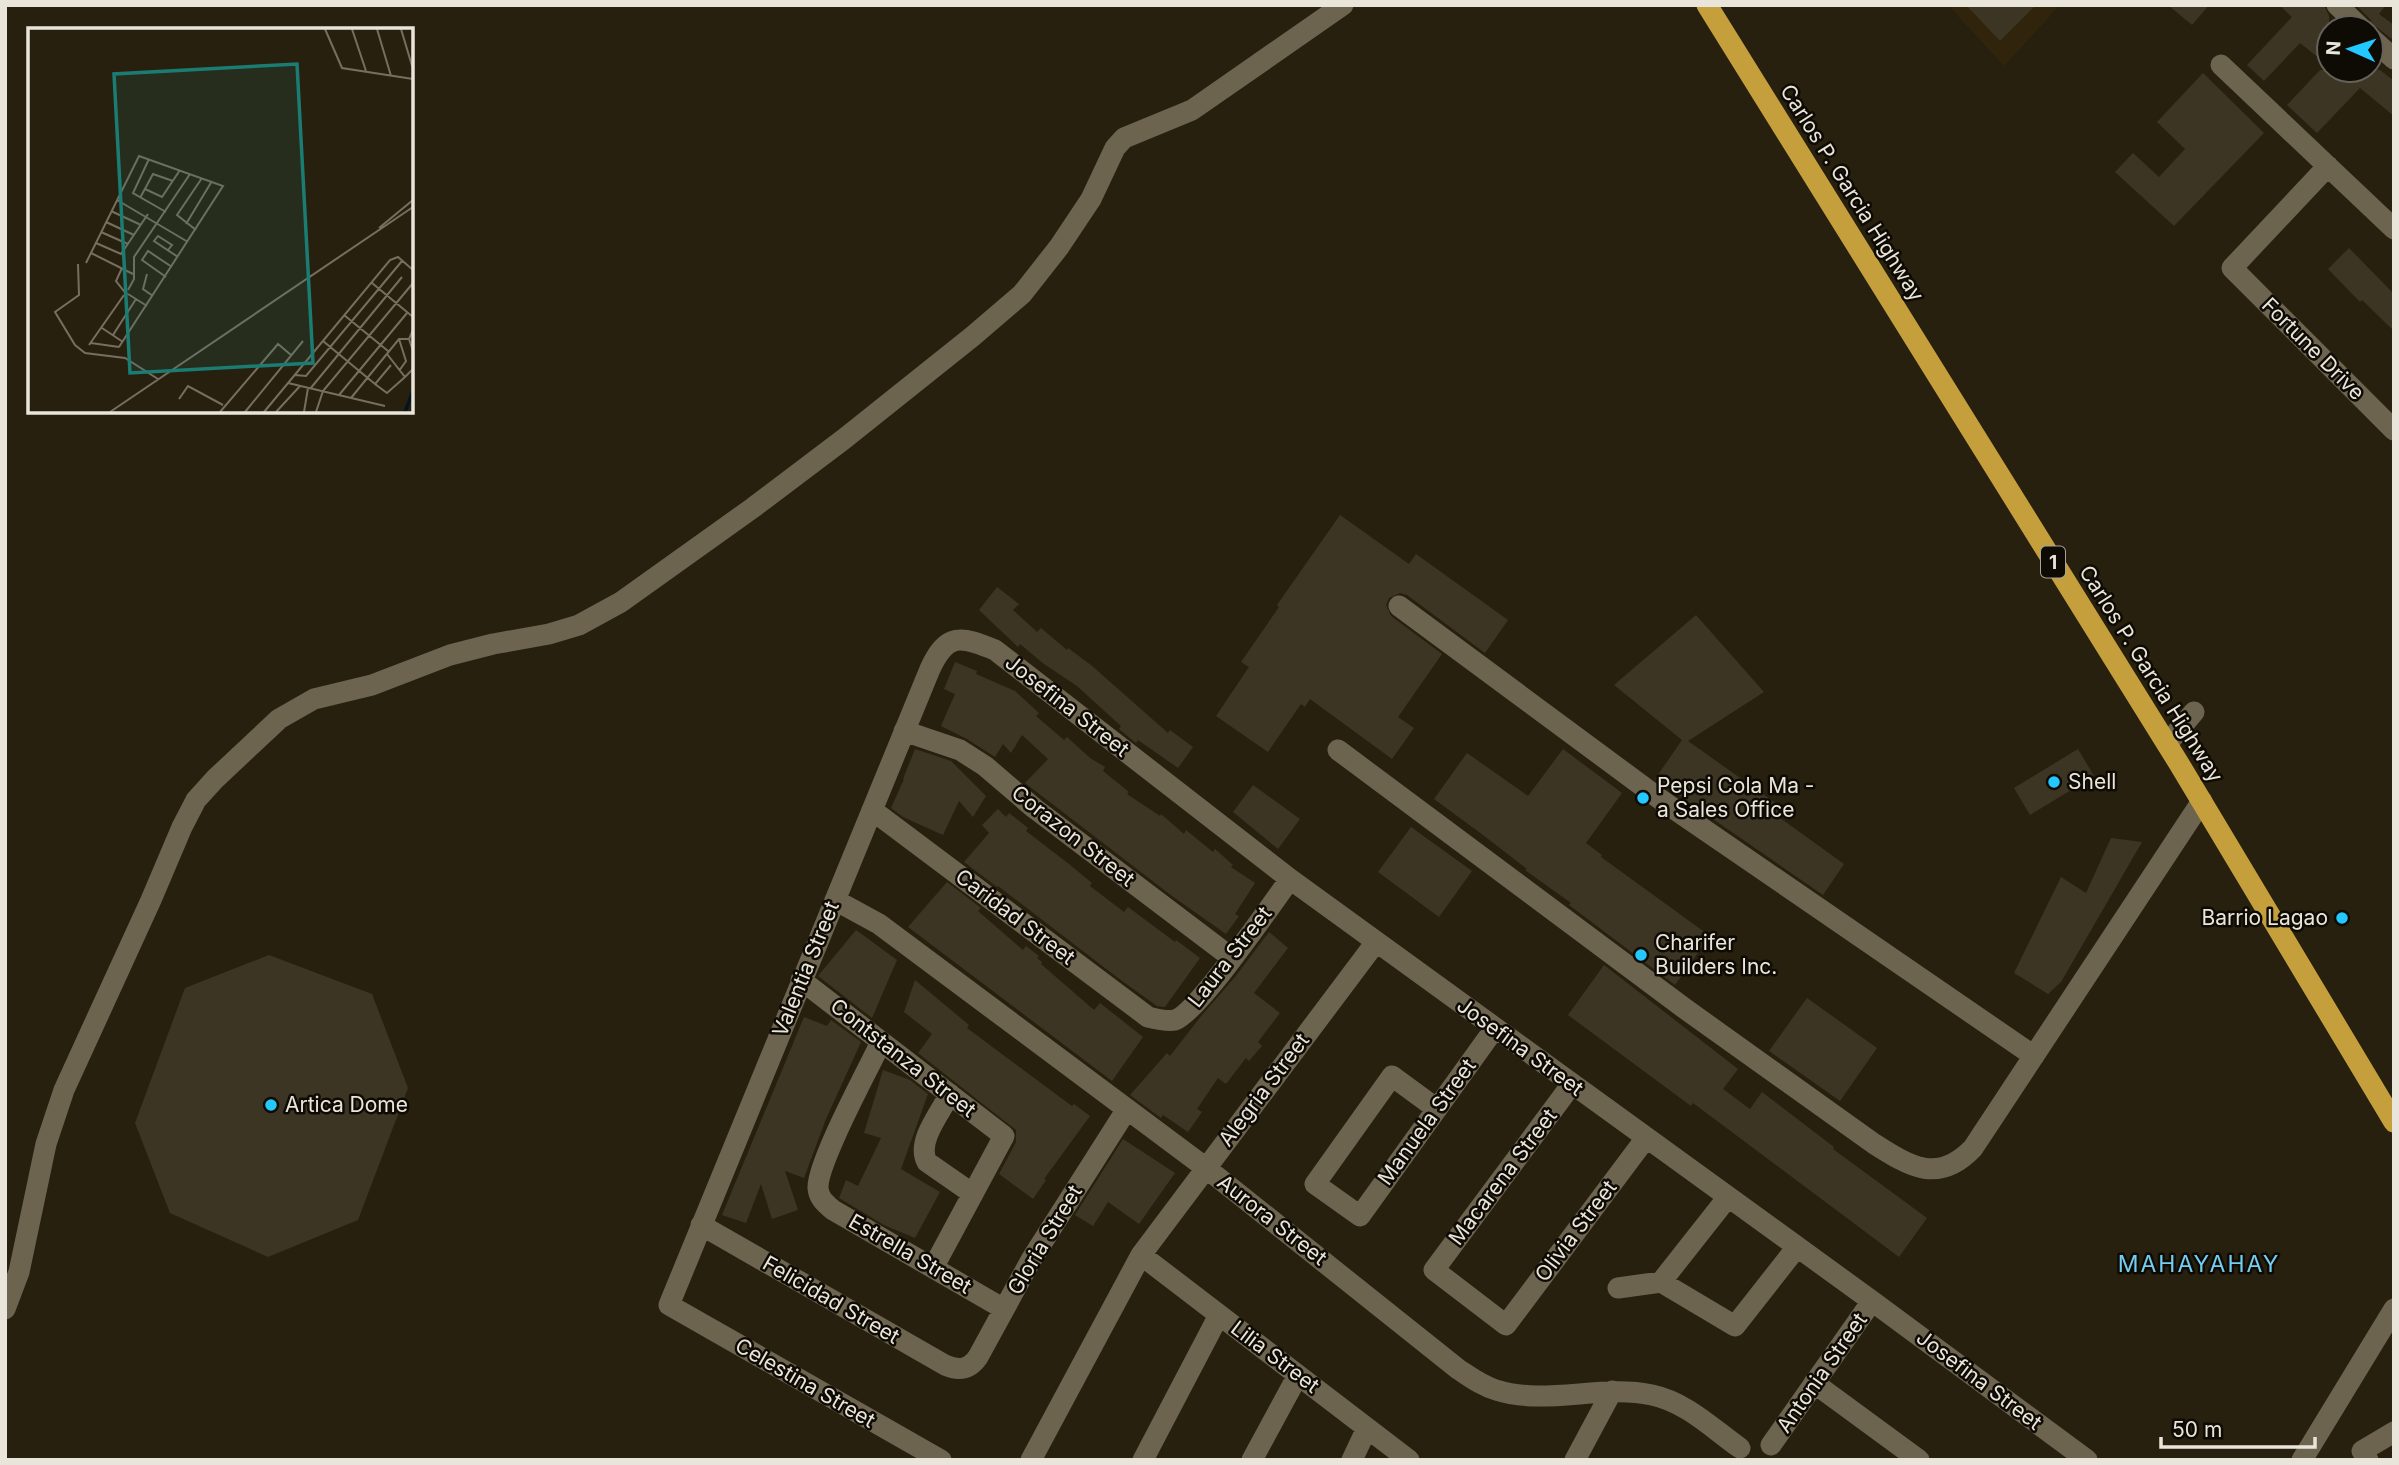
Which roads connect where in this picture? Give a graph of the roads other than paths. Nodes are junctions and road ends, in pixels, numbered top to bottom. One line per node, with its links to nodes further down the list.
1 (1343, 5): 41 (street)
2 (1707, 5): 11 (highway, Carlos P. Garcia Highway / 1)
3 (2221, 65): 4 (street)
4 (2328, 166): 5 (street); 6 (street, Fortune Drive)
5 (2394, 229)
6 (2394, 430)
7 (1399, 606): 23 (street)
8 (954, 640): 10 (street, Valentia Street); 15 (street, Josefina Street)
9 (2194, 712): 11 (street)
10 (904, 731): 14 (street, Valentia Street); 18 (street, Corazon Street)
11 (2167, 744): 13 (highway, Carlos P. Garcia Highway / 1)
12 (1338, 750): 23 (street)
13 (2202, 802): 23 (street); 28 (highway, Carlos P. Garcia Highway / 1)
14 (872, 810): 16 (street, Valentia Street); 20 (street, Caridad Street)
15 (1290, 879): 17 (street, Josefina Street); 18 (street, Laura Street)
16 (835, 900): 19 (street, Valentia Street); 26 (street, Aurora Street)
17 (1376, 942): 21 (street, Josefina Street); 30 (street, Alegria Street)
18 (1232, 958): 20 (street, Laura Street)
19 (801, 980): 22 (street, Contstanza Street); 33 (street, Valentia Street)
20 (1161, 1020)
21 (1495, 1028): 24 (street, Josefina Street); 27 (street, Manuela Street)
22 (881, 1042): 25 (street, Contstanza Street); 36 (street, Estrella Street)
23 (2034, 1056)
24 (1572, 1084): 29 (street, Josefina Street); 45 (street, Macarena Street)
25 (950, 1094): 31 (street); 31 (street, Contstanza Street)
26 (1127, 1109): 30 (street, Aurora Street); 42 (street, Gloria Street)
27 (1437, 1109): 27 (street, Manuela Street)
28 (2394, 1122)
29 (1646, 1138): 32 (street, Josefina Street); 45 (street, Olivia Street)
30 (1206, 1168): 35 (street, Alegria Street); 49 (street, Aurora Street)
31 (973, 1194): 36 (street)
32 (1728, 1197): 34 (street, Josefina Street); 37 (street)
33 (701, 1225): 40 (street, Valentia Street); 46 (street, Felicidad Street)
34 (1797, 1247): 37 (street); 39 (street, Josefina Street)
35 (1141, 1255): 44 (street, Lilia Street); 55 (street, Alegria Street)
36 (933, 1268): 42 (street, Estrella Street)
37 (1661, 1282): 38 (street)
38 (1618, 1288)
39 (1872, 1301): 48 (street, Antonia Street); 62 (street, Josefina Street)
40 (668, 1305): 54 (street, Celestina Street)
41 (5, 1309)
42 (1004, 1309): 46 (street, Gloria Street)
43 (2394, 1309): 63 (street)
44 (1219, 1315): 47 (street, Lilia Street); 56 (street)
45 (1506, 1325)
46 (963, 1369)
47 (1298, 1375): 50 (street, Lilia Street); 57 (street)
48 (1814, 1383): 52 (street, Antonia Street); 61 (street)
49 (1612, 1391): 53 (street, Aurora Street); 60 (street)
50 (1367, 1428): 58 (street); 59 (street, Lilia Street)
51 (2394, 1432): 64 (street)
52 (1775, 1452): 53 (street)
53 (1738, 1454)
54 (941, 1460)
55 (1031, 1460)
56 (1143, 1460)
57 (1252, 1460)
58 (1352, 1460)
59 (1409, 1460)
60 (1575, 1460)
61 (1919, 1460)
62 (2087, 1460)
63 (2302, 1460)
64 (2368, 1460)

